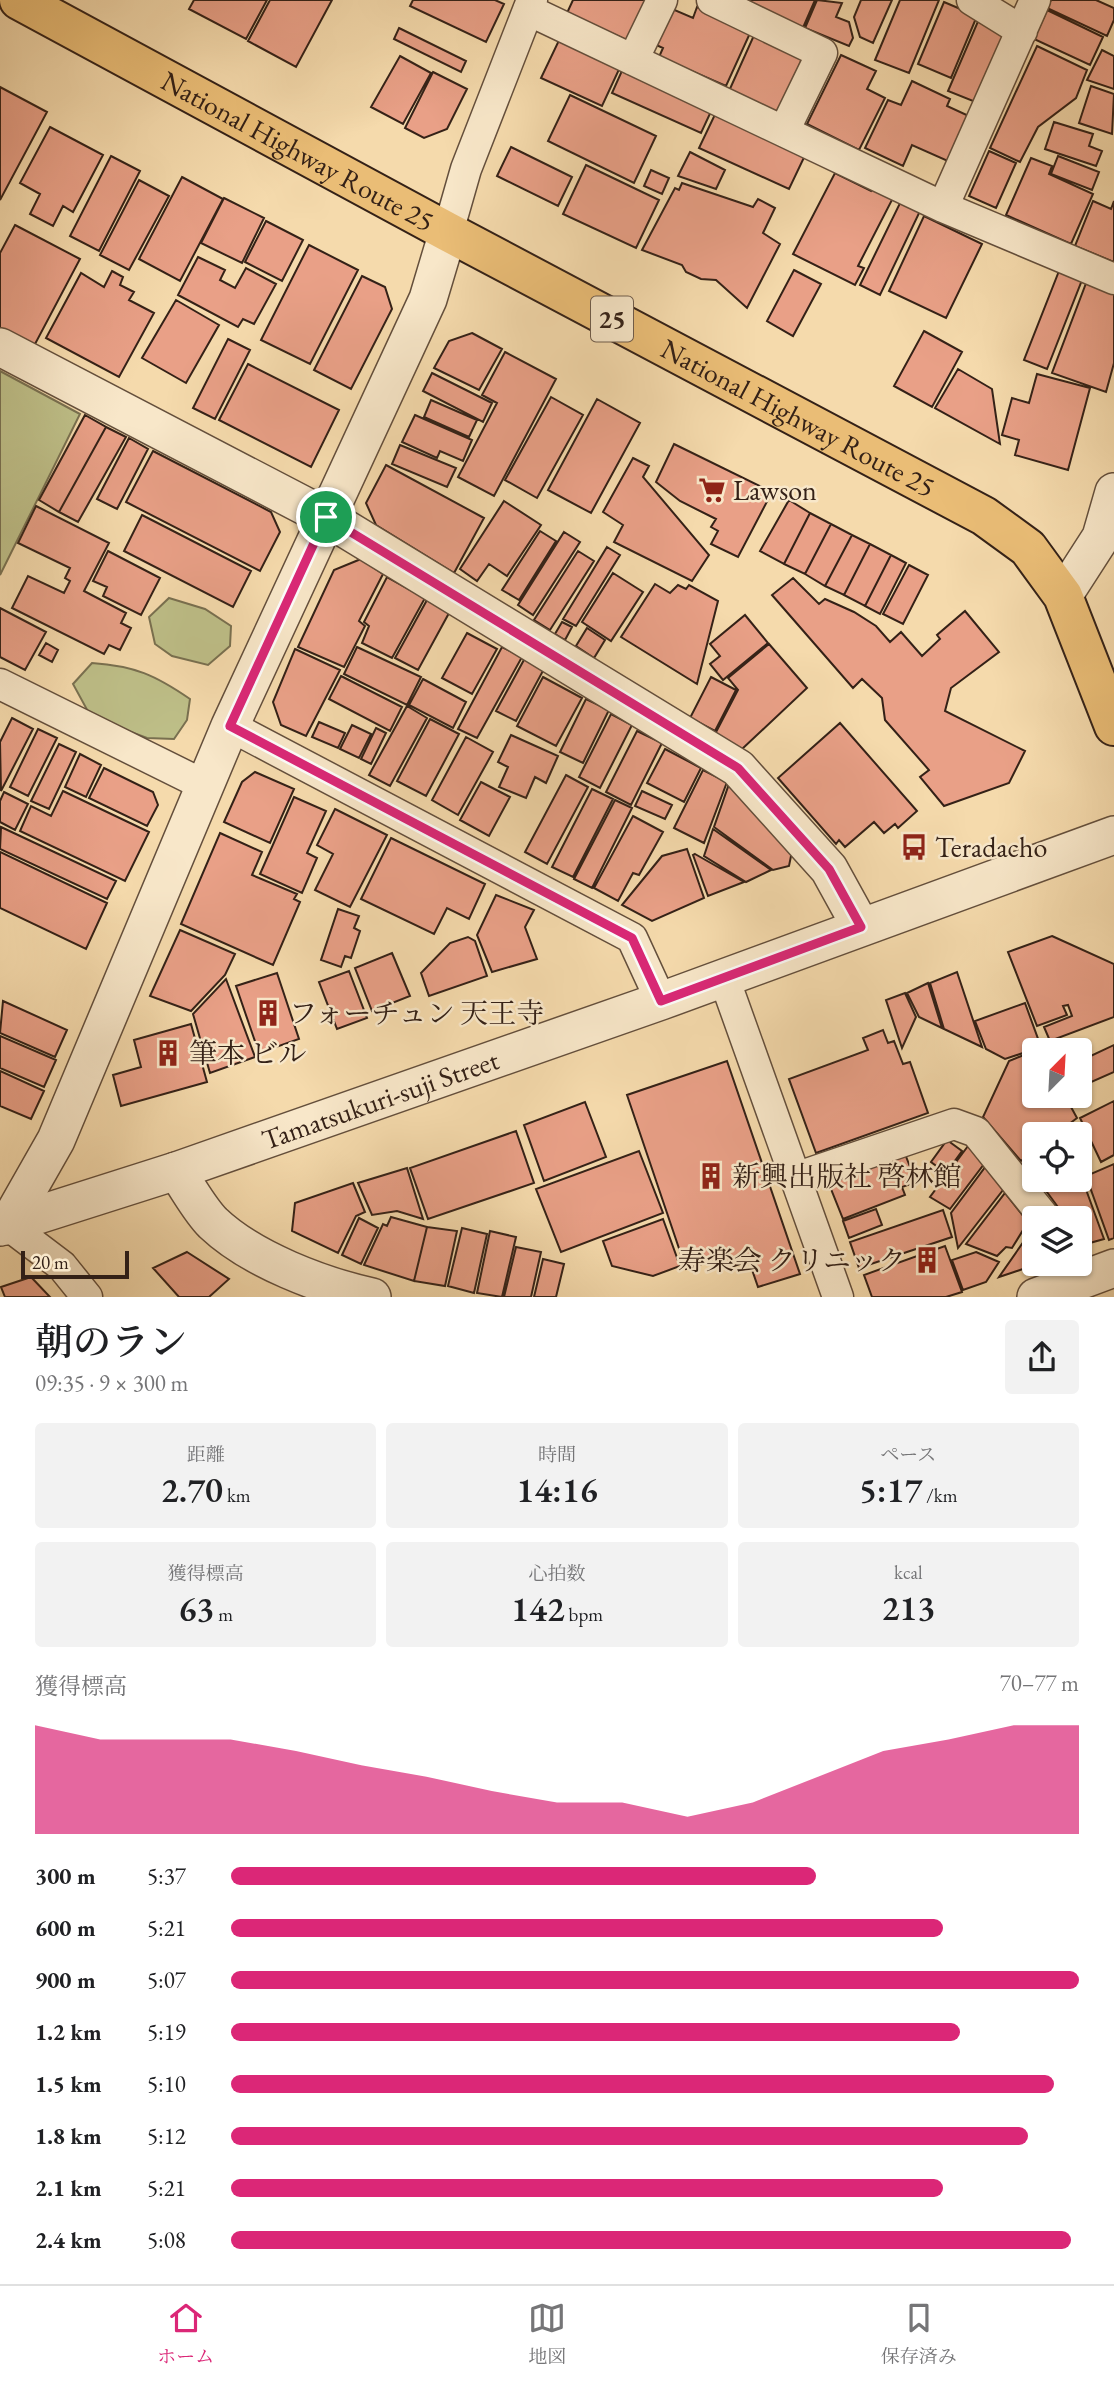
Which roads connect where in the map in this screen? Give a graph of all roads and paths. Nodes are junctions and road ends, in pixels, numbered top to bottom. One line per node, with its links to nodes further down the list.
1 (19, 0): 11 (highway, National Highway Route 25 / 25)
2 (662, 0): 8 (street)
3 (712, 0): 9 (street)
4 (972, 0): 7 (street)
5 (1035, 0): 7 (street)
6 (530, 5): 8 (street); 11 (street)
7 (1022, 31): 10 (street)
8 (633, 60): 9 (street)
9 (784, 131): 10 (street)
10 (943, 207): 12 (street)
11 (448, 232): 15 (street); 16 (highway, National Highway Route 25 / 25)
12 (1114, 279)
13 (0, 347): 15 (street)
14 (1114, 492): 16 (street)
15 (326, 517): 18 (street); 22 (street)
16 (1063, 596): 19 (highway, National Highway Route 25 / 25)
17 (0, 684): 20 (street)
18 (230, 726): 20 (street); 24 (street)
19 (1114, 726)
20 (206, 786): 28 (street)
21 (1114, 835): 22 (street, Tamatsukuri-suji Street)
22 (861, 927): 23 (street, Tamatsukuri-suji Street)
23 (724, 978): 24 (street, Tamatsukuri-suji Street); 26 (street)
24 (661, 1001): 25 (street, Tamatsukuri-suji Street)
25 (176, 1171): 28 (street, Tamatsukuri-suji Street); 31 (street)
26 (795, 1178): 27 (street); 32 (street)
27 (1035, 1206)
28 (2, 1226): 30 (street)
29 (1095, 1268): 33 (street)
30 (87, 1297)
31 (372, 1297)
32 (838, 1297)
33 (1036, 1297)

